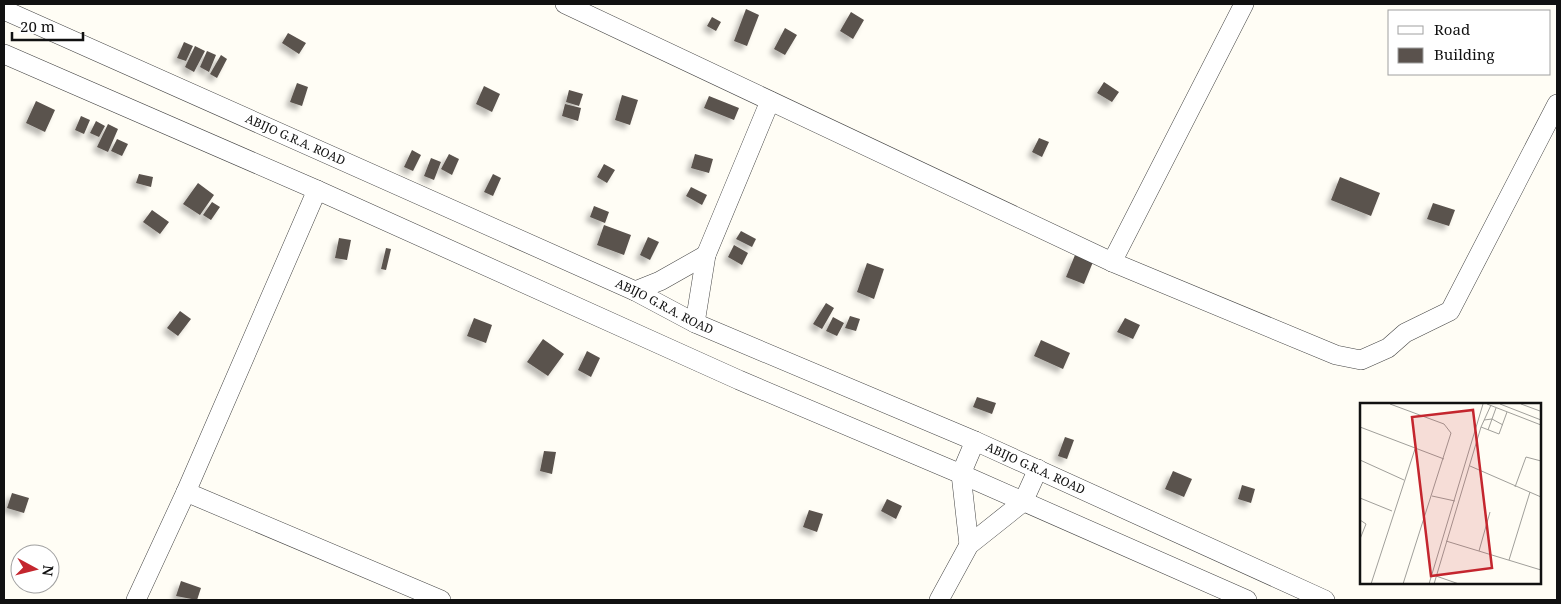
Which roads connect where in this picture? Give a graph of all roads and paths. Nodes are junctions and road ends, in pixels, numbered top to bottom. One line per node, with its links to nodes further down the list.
1 (565, 4): 5 (street)
2 (1244, 4): 9 (street)
3 (4, 10): 10 (street, ABIJO G.R.A. ROAD)
4 (4, 54): 7 (street)
5 (770, 101): 8 (street); 9 (street)
6 (1557, 104): 9 (street)
7 (316, 190): 14 (street); 15 (street)
8 (706, 255): 10 (street); 11 (street)
9 (1112, 262)
10 (635, 291): 11 (street, ABIJO G.R.A. ROAD)
11 (695, 323): 12 (street, ABIJO G.R.A. ROAD)
12 (975, 441): 13 (street, ABIJO G.R.A. ROAD); 14 (street)
13 (1038, 469): 16 (street); 22 (street, ABIJO G.R.A. ROAD)
14 (961, 474): 16 (street); 17 (street)
15 (186, 492): 18 (street); 19 (street)
16 (1023, 502): 17 (street); 21 (street)
17 (970, 545): 20 (street)
18 (136, 600)
19 (441, 600)
20 (939, 600)
21 (1247, 600)
22 (1325, 600)

